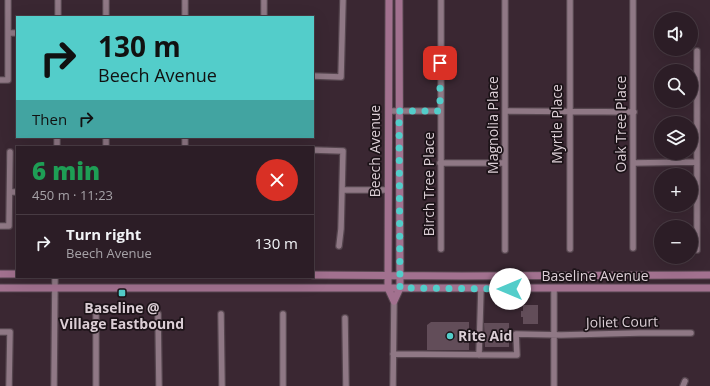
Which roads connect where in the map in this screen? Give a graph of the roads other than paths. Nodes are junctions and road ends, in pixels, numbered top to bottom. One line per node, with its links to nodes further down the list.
1 (8, 0): 17 (street)
2 (58, 0): 13 (street)
3 (106, 0): 14 (street)
4 (184, 0): 15 (street)
5 (264, 0): 16 (street)
6 (342, 0): 20 (street)
7 (389, 0): 22 (main road, Beech Avenue)
8 (399, 0): 23 (main road, Beech Avenue)
9 (441, 0): 24 (street, Birch Tree Place)
10 (505, 0): 25 (street, Magnolia Place)
11 (570, 0): 26 (street, Myrtle Place)
12 (633, 0): 27 (street, Oak Tree Place)
13 (58, 16)
14 (106, 16)
15 (185, 16)
16 (264, 16)
17 (8, 33): 18 (street); 21 (street)
18 (16, 33)
19 (697, 56): 30 (street)
20 (314, 76)
21 (0, 80)
22 (388, 111): 23 (street); 35 (main road, Beech Avenue)
23 (399, 111): 24 (street); 50 (main road, Beech Avenue)
24 (440, 111): 31 (street, Birch Tree Place)
25 (505, 112): 26 (street); 32 (street, Magnolia Place)
26 (569, 112): 27 (street); 43 (street, Myrtle Place)
27 (634, 112): 33 (street, Oak Tree Place)
28 (314, 150): 34 (street)
29 (10, 152): 36 (street)
30 (697, 162): 33 (street); 38 (street)
31 (440, 163): 32 (street); 41 (street, Birch Tree Place)
32 (505, 163): 44 (street, Magnolia Place)
33 (633, 163): 42 (street, Oak Tree Place)
34 (342, 190): 35 (street); 40 (street)
35 (388, 190): 48 (main road, Beech Avenue)
36 (10, 192): 37 (street); 39 (street)
37 (16, 192)
38 (697, 220)
39 (0, 226)
40 (339, 246)
41 (441, 248)
42 (633, 248)
43 (570, 249)
44 (505, 250)
45 (0, 274): 46 (main road)
46 (16, 274)
47 (314, 275): 48 (main road, Baseline Avenue)
48 (388, 275): 50 (main road, Baseline Avenue); 54 (main road, Beech Avenue)
49 (710, 275): 50 (main road, Baseline Avenue)
50 (399, 276): 55 (main road, Beech Avenue)
51 (55, 278): 53 (street)
52 (0, 288): 53 (main road, Baseline Avenue)
53 (55, 288): 54 (main road, Baseline Avenue); 71 (street)
54 (388, 288): 55 (main road, Baseline Avenue); 59 (main road, Beech Avenue)
55 (400, 288): 56 (main road, Baseline Avenue); 59 (main road, Beech Avenue)
56 (481, 288): 58 (main road, Baseline Avenue); 69 (street)
57 (710, 288): 58 (main road, Baseline Avenue)
58 (554, 289): 67 (street)
59 (394, 301): 68 (street, Beech Avenue)
60 (96, 314): 72 (street)
61 (158, 314): 73 (street)
62 (221, 314): 74 (street)
63 (283, 314): 75 (street)
64 (345, 318): 76 (street)
65 (0, 332): 70 (street)
66 (691, 334): 67 (street, Joliet Court)
67 (554, 335): 69 (street, Joliet Court); 78 (street)
68 (393, 354): 69 (street); 77 (street, Beech Avenue)
69 (479, 355)
70 (9, 386)
71 (54, 386)
72 (96, 386)
73 (159, 386)
74 (222, 386)
75 (283, 386)
76 (346, 386)
77 (393, 386)
78 (554, 386)

